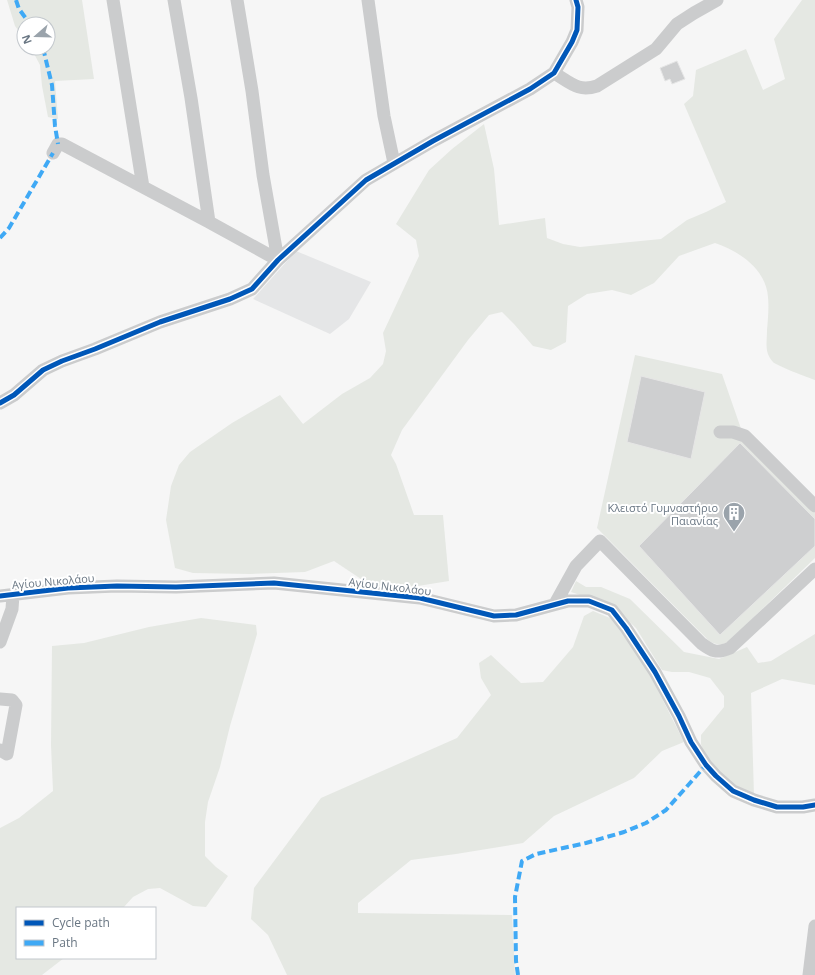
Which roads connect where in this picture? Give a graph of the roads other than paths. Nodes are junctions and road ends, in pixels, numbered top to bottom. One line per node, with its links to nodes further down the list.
1 (113, 0): 10 (street)
2 (174, 0): 11 (street)
3 (237, 0): 12 (street)
4 (368, 0): 9 (street)
5 (576, 0): 7 (street)
6 (717, 0): 7 (street)
7 (554, 73): 9 (street)
8 (53, 153): 10 (street)
9 (394, 164): 12 (street)
10 (143, 187): 11 (street)
11 (209, 222): 12 (street)
12 (278, 260): 13 (street)
13 (0, 403)
14 (720, 432): 15 (street)
15 (815, 506)
16 (815, 569): 18 (street)
17 (6, 596): 18 (street, Αγίου Νικολάου); 19 (street)
18 (554, 604): 22 (street, Αγίου Νικολάου)
19 (0, 642)
20 (0, 698): 21 (street)
21 (0, 750)
22 (815, 805)
23 (815, 926): 24 (street)
24 (809, 975)

